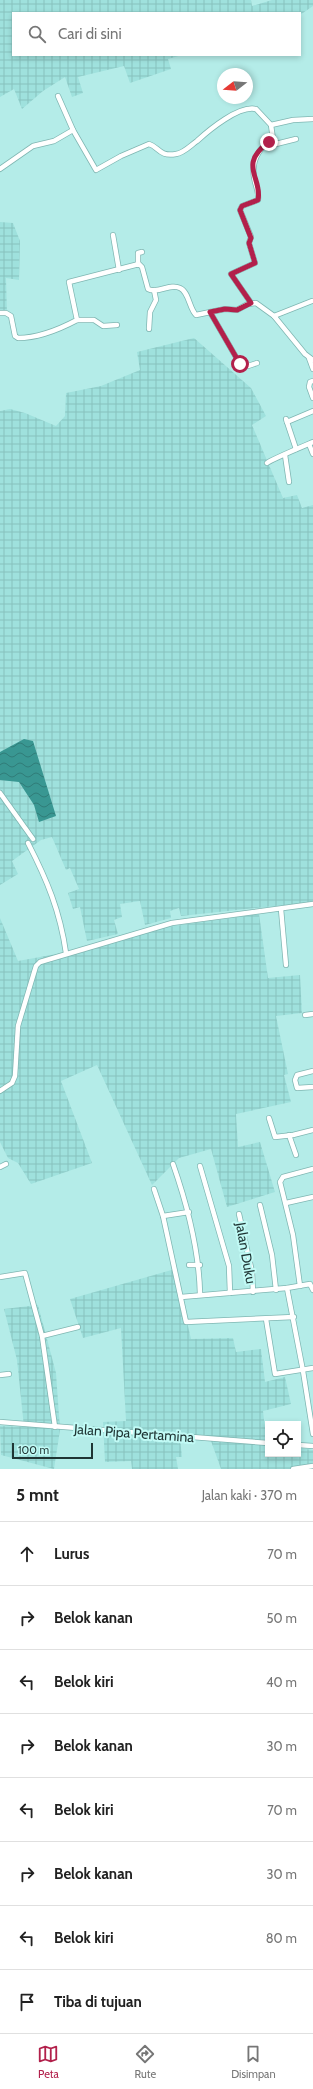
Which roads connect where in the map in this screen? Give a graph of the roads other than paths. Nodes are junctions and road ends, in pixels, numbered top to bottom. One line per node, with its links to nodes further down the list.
1 (58, 96): 4 (street)
2 (313, 119): 3 (street)
3 (271, 125): 4 (street); 5 (street)
4 (73, 130): 7 (street)
5 (273, 139): 6 (street); 14 (street)
6 (296, 139)
7 (0, 168)
8 (114, 235): 11 (street)
9 (142, 252): 10 (street)
10 (138, 264): 11 (street); 12 (street)
11 (119, 270): 18 (street)
12 (154, 290): 15 (street); 20 (street)
13 (312, 301): 17 (street)
14 (251, 303): 15 (street); 17 (street)
15 (210, 312): 22 (street)
16 (0, 313): 18 (street)
17 (274, 316): 21 (street)
18 (77, 320): 19 (street)
19 (117, 325)
20 (149, 329)
21 (311, 359): 23 (street)
22 (257, 362)
23 (313, 369)
24 (313, 381): 25 (street)
25 (313, 398)
26 (313, 411): 28 (street)
27 (311, 443): 28 (street); 29 (street)
28 (296, 450): 30 (street)
29 (313, 454)
30 (285, 455): 31 (street); 32 (street)
31 (267, 463)
32 (289, 482)
33 (0, 793): 34 (street)
34 (33, 839)
35 (28, 843): 38 (street)
36 (313, 904): 37 (street)
37 (281, 909): 38 (street); 39 (street)
38 (66, 953): 44 (street)
39 (286, 965)
40 (313, 1014): 41 (street)
41 (305, 1015)
42 (313, 1071): 43 (street)
43 (313, 1087)
44 (0, 1091)
45 (269, 1118): 47 (street)
46 (313, 1130): 47 (street)
47 (290, 1136): 48 (street)
48 (296, 1155)
49 (6, 1164): 52 (street)
50 (174, 1164): 58 (street)
51 (200, 1166): 70 (street)
52 (0, 1167)
53 (313, 1170): 56 (street)
54 (154, 1189): 60 (street)
55 (313, 1197): 56 (street)
56 (286, 1203): 65 (street)
57 (260, 1205): 67 (street)
58 (189, 1212): 60 (street); 61 (street)
59 (239, 1214): 69 (street, Jalan Duku)
60 (163, 1216): 72 (street)
61 (200, 1264): 62 (street); 71 (street)
62 (189, 1265)
63 (0, 1277): 76 (street)
64 (312, 1284): 65 (street); 68 (street)
65 (300, 1286): 66 (street)
66 (287, 1288): 67 (street); 73 (street)
67 (276, 1290): 69 (street)
68 (313, 1290)
69 (253, 1292): 70 (street)
70 (230, 1293): 71 (street)
71 (200, 1294): 72 (street)
72 (181, 1297): 74 (street)
73 (294, 1317): 74 (street); 78 (street)
74 (266, 1319): 78 (street)
75 (78, 1327): 76 (street)
76 (42, 1336): 82 (street)
77 (313, 1368): 78 (street)
78 (304, 1371): 83 (street)
79 (0, 1374): 80 (street)
80 (8, 1374)
81 (0, 1422): 82 (street, Jalan Pipa Pertamina)
82 (55, 1427): 84 (street, Jalan Pipa Pertamina)
83 (313, 1434)
84 (265, 1443)
85 (301, 1445): 86 (street)
86 (313, 1446)
87 (313, 1466): 88 (street)
88 (293, 1469)

